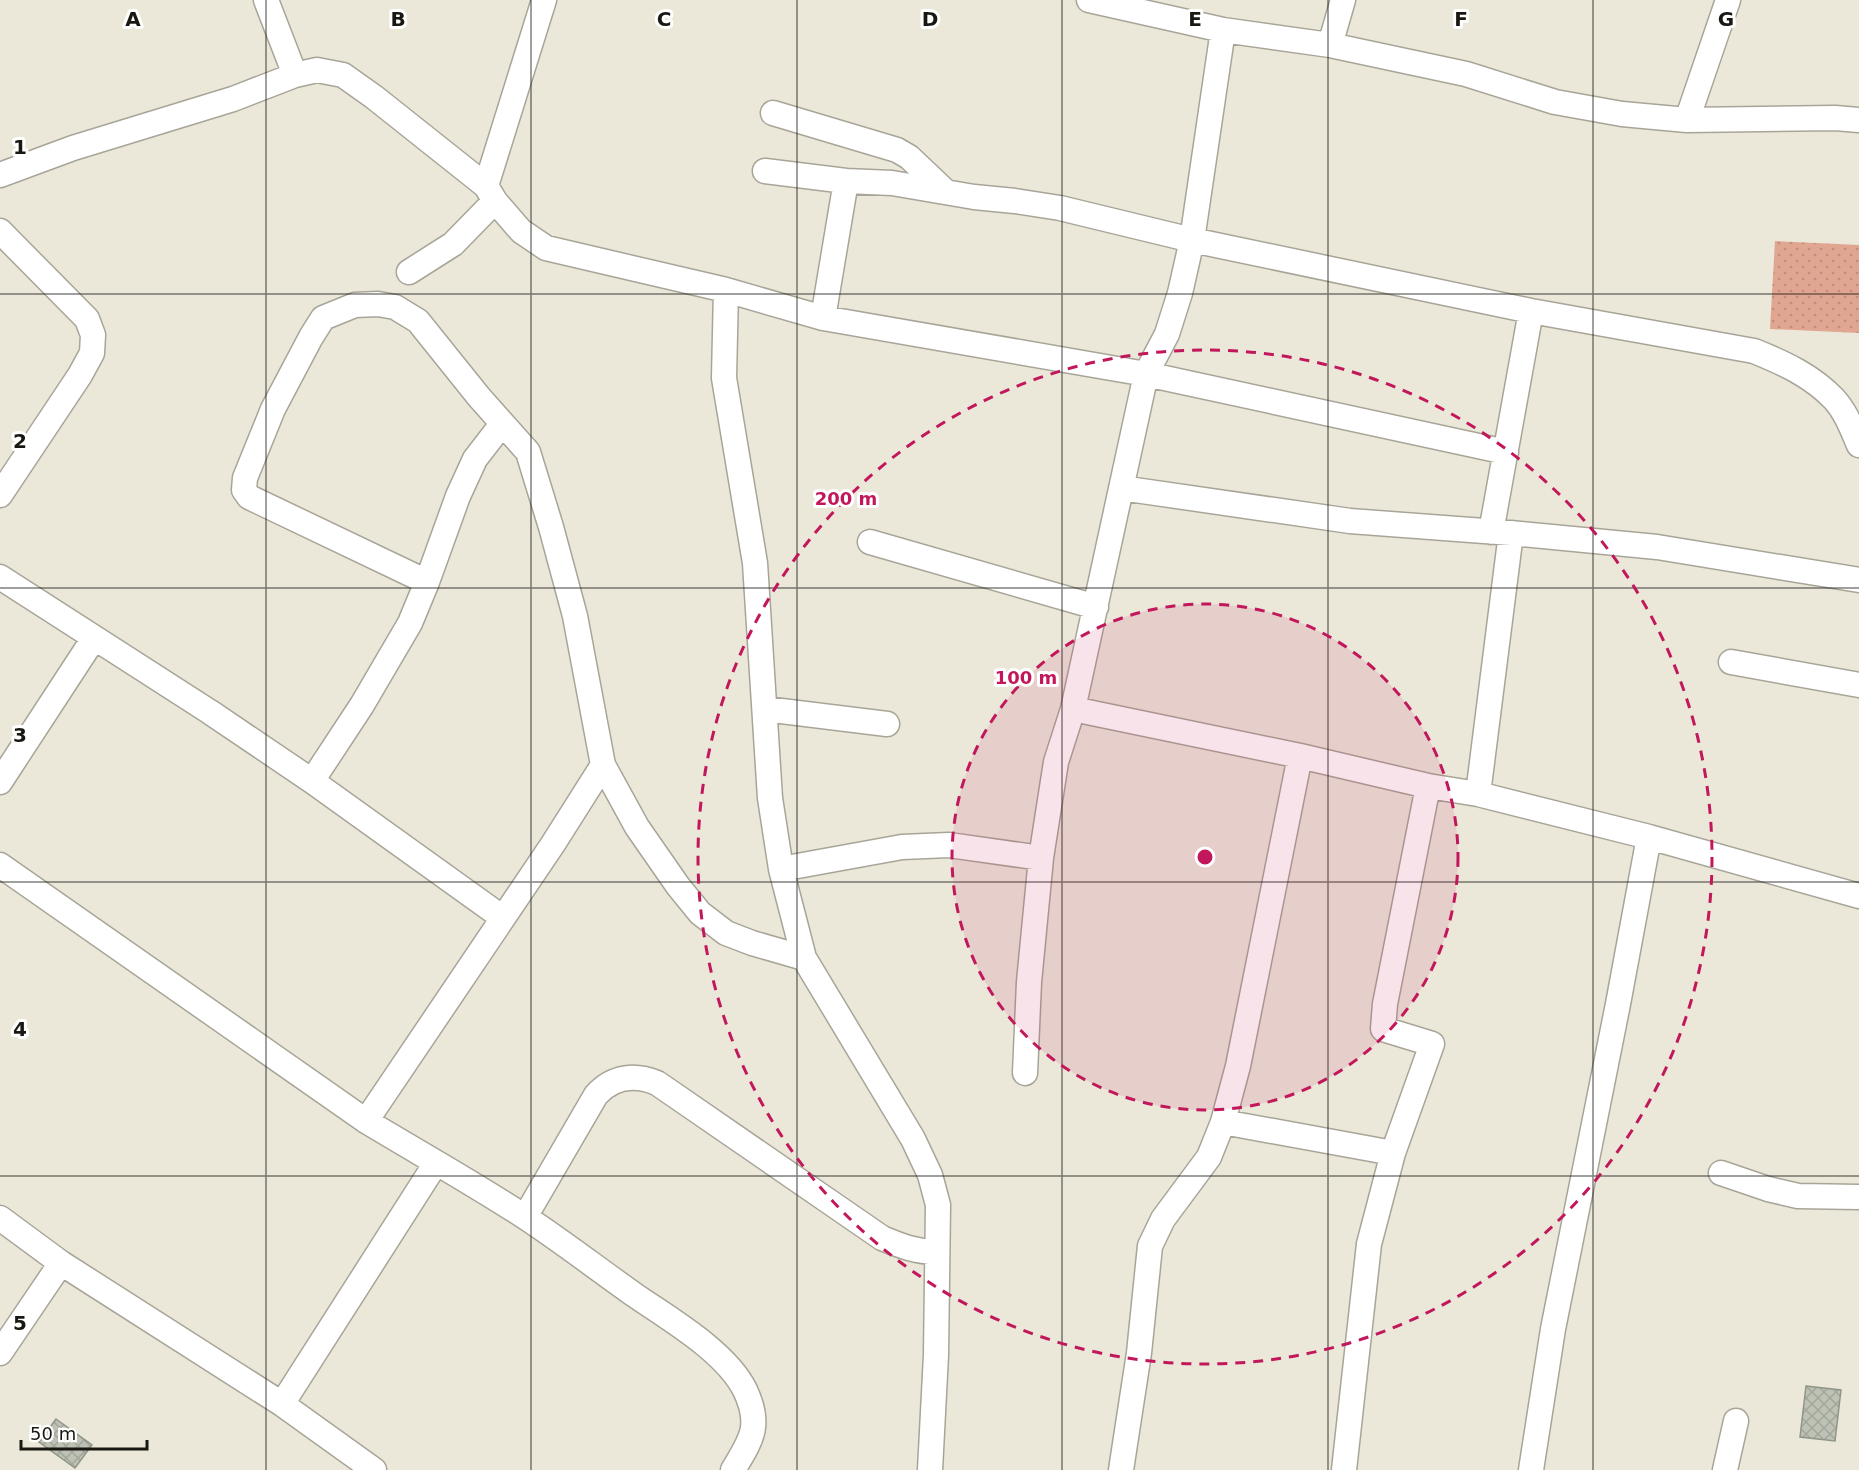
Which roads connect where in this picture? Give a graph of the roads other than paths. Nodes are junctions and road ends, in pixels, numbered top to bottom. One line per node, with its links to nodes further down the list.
1 (266, 0): 8 (street)
2 (544, 0): 16 (street)
3 (1343, 0): 7 (street)
4 (1728, 0): 10 (street)
5 (1098, 1): 6 (street)
6 (1223, 30): 7 (street); 18 (street)
7 (1330, 45): 10 (street)
8 (296, 75): 13 (street); 16 (street)
9 (773, 113): 15 (street)
10 (1687, 120): 11 (street)
11 (1859, 120)
12 (765, 171): 14 (street)
13 (0, 175)
14 (846, 181): 15 (street); 22 (street)
15 (946, 192): 18 (street)
16 (490, 194): 19 (street); 20 (street)
17 (0, 231): 28 (street)
18 (1192, 240): 21 (street); 23 (street)
19 (409, 272)
20 (726, 290): 22 (street); 38 (street)
21 (1531, 310): 25 (street); 26 (street)
22 (823, 318): 23 (street)
23 (1146, 374): 26 (street); 27 (street)
24 (502, 424): 33 (street); 33 (street); 42 (street)
25 (1859, 445)
26 (1506, 452): 29 (street)
27 (1121, 488): 29 (street); 34 (street)
28 (0, 495)
29 (1501, 533): 32 (street); 46 (street)
30 (870, 542): 34 (street)
31 (0, 577): 35 (street)
32 (1859, 580)
33 (427, 582): 43 (street)
34 (1096, 607): 39 (street)
35 (94, 638): 43 (street); 44 (street)
36 (1731, 662): 37 (street)
37 (1859, 685)
38 (765, 709): 40 (street); 50 (street)
39 (1073, 709): 41 (street); 48 (street)
40 (887, 724)
41 (1300, 756): 45 (street); 56 (street)
42 (603, 765): 52 (street); 53 (street)
43 (312, 781): 52 (street)
44 (0, 782)
45 (1428, 786): 46 (street); 57 (street)
46 (1478, 794): 47 (street)
47 (1649, 837): 51 (street); 73 (street)
48 (1041, 858): 50 (street); 54 (street)
49 (0, 865): 55 (street)
50 (781, 869): 53 (street)
51 (1859, 896)
52 (503, 918): 55 (street)
53 (804, 958): 63 (street)
54 (1024, 1073)
55 (366, 1120): 58 (street)
56 (1222, 1122): 57 (street); 71 (street)
57 (1393, 1153): 72 (street)
58 (436, 1163): 61 (street); 66 (street)
59 (1721, 1173): 60 (street)
60 (1859, 1197)
61 (525, 1217): 63 (street); 69 (street)
62 (0, 1218): 64 (street)
63 (937, 1252): 70 (street)
64 (61, 1263): 65 (street); 66 (street)
65 (0, 1353)
66 (282, 1404): 68 (street)
67 (1736, 1421): 74 (street)
68 (374, 1470)
69 (733, 1470)
70 (930, 1470)
71 (1121, 1470)
72 (1344, 1470)
73 (1528, 1470)
74 (1725, 1470)

